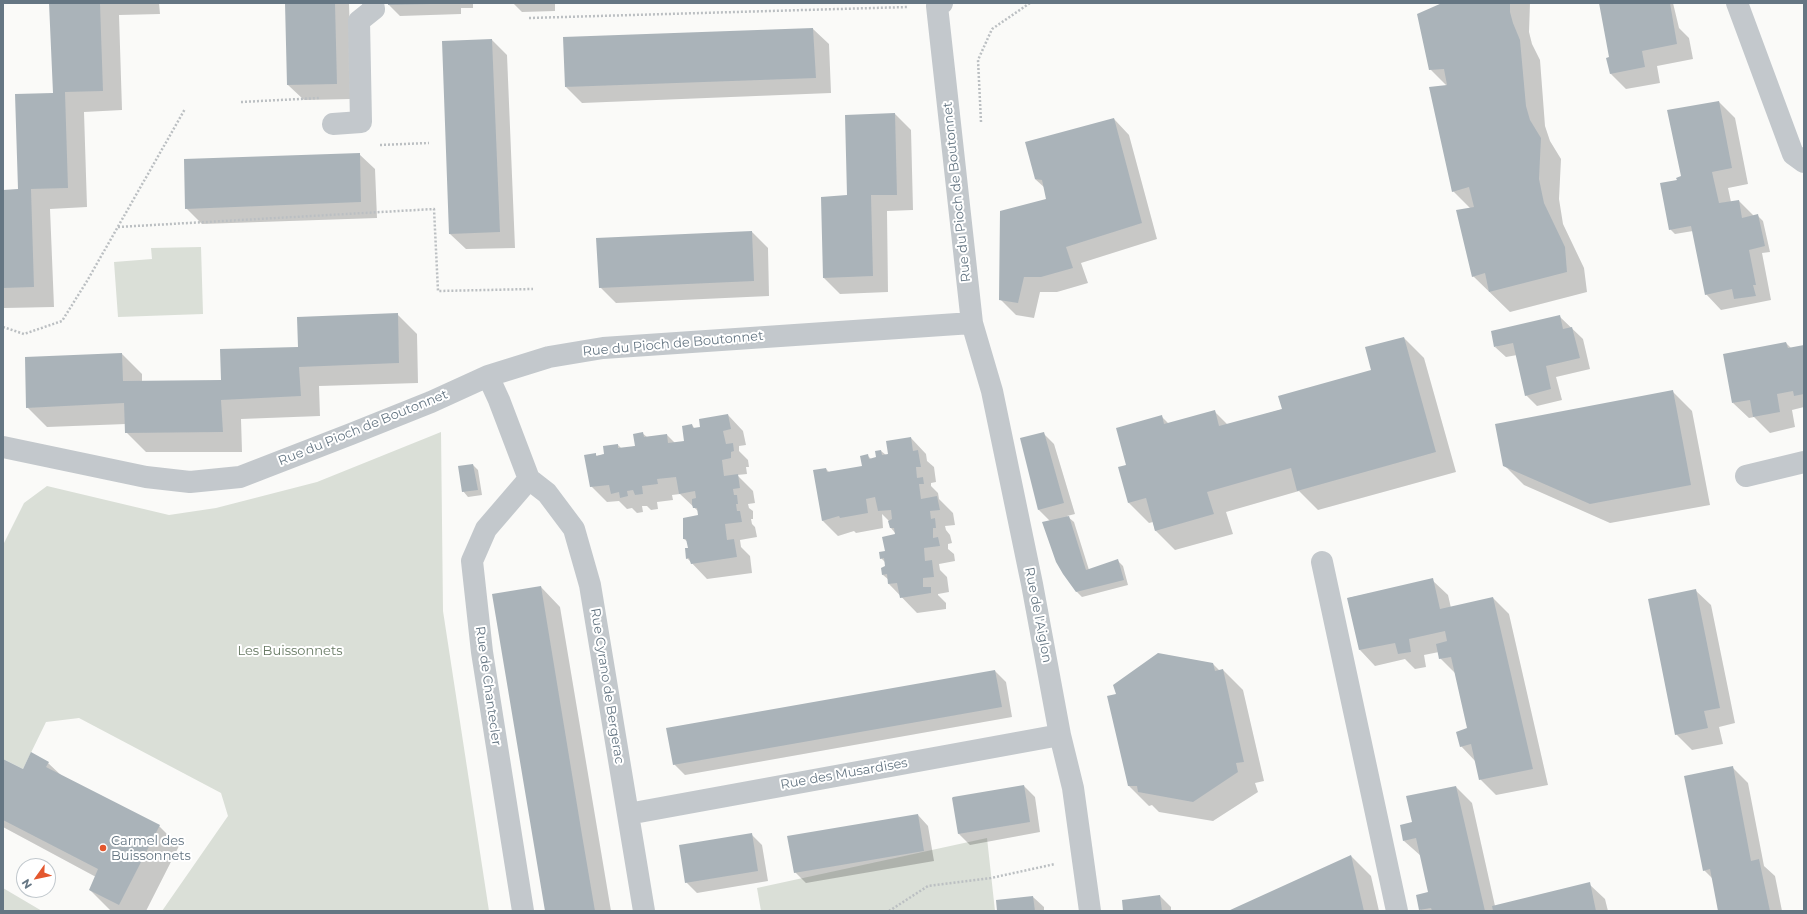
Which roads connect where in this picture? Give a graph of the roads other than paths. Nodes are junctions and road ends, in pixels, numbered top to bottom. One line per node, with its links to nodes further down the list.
1 (373, 3): 4 (street)
2 (1737, 3): 5 (street)
3 (939, 5): 6 (street, Rue du Pioch de Boutonnet)
4 (333, 124)
5 (1804, 162)
6 (972, 323): 7 (street, Rue du Pioch de Boutonnet); 13 (street, Rue de l'Aiglon)
7 (488, 376): 8 (street, Rue du Pioch de Boutonnet); 11 (street)
8 (3, 447)
9 (1804, 462): 10 (street)
10 (1746, 476)
11 (529, 479): 14 (street, Rue Cyrano de Bergerac); 15 (street, Rue de Chantecler)
12 (1322, 562): 18 (street)
13 (1060, 736): 14 (street, Rue des Musardises); 17 (street, Rue de l'Aiglon)
14 (628, 814): 16 (street, Rue Cyrano de Bergerac)
15 (523, 911)
16 (644, 911)
17 (1090, 911)
18 (1398, 911)

